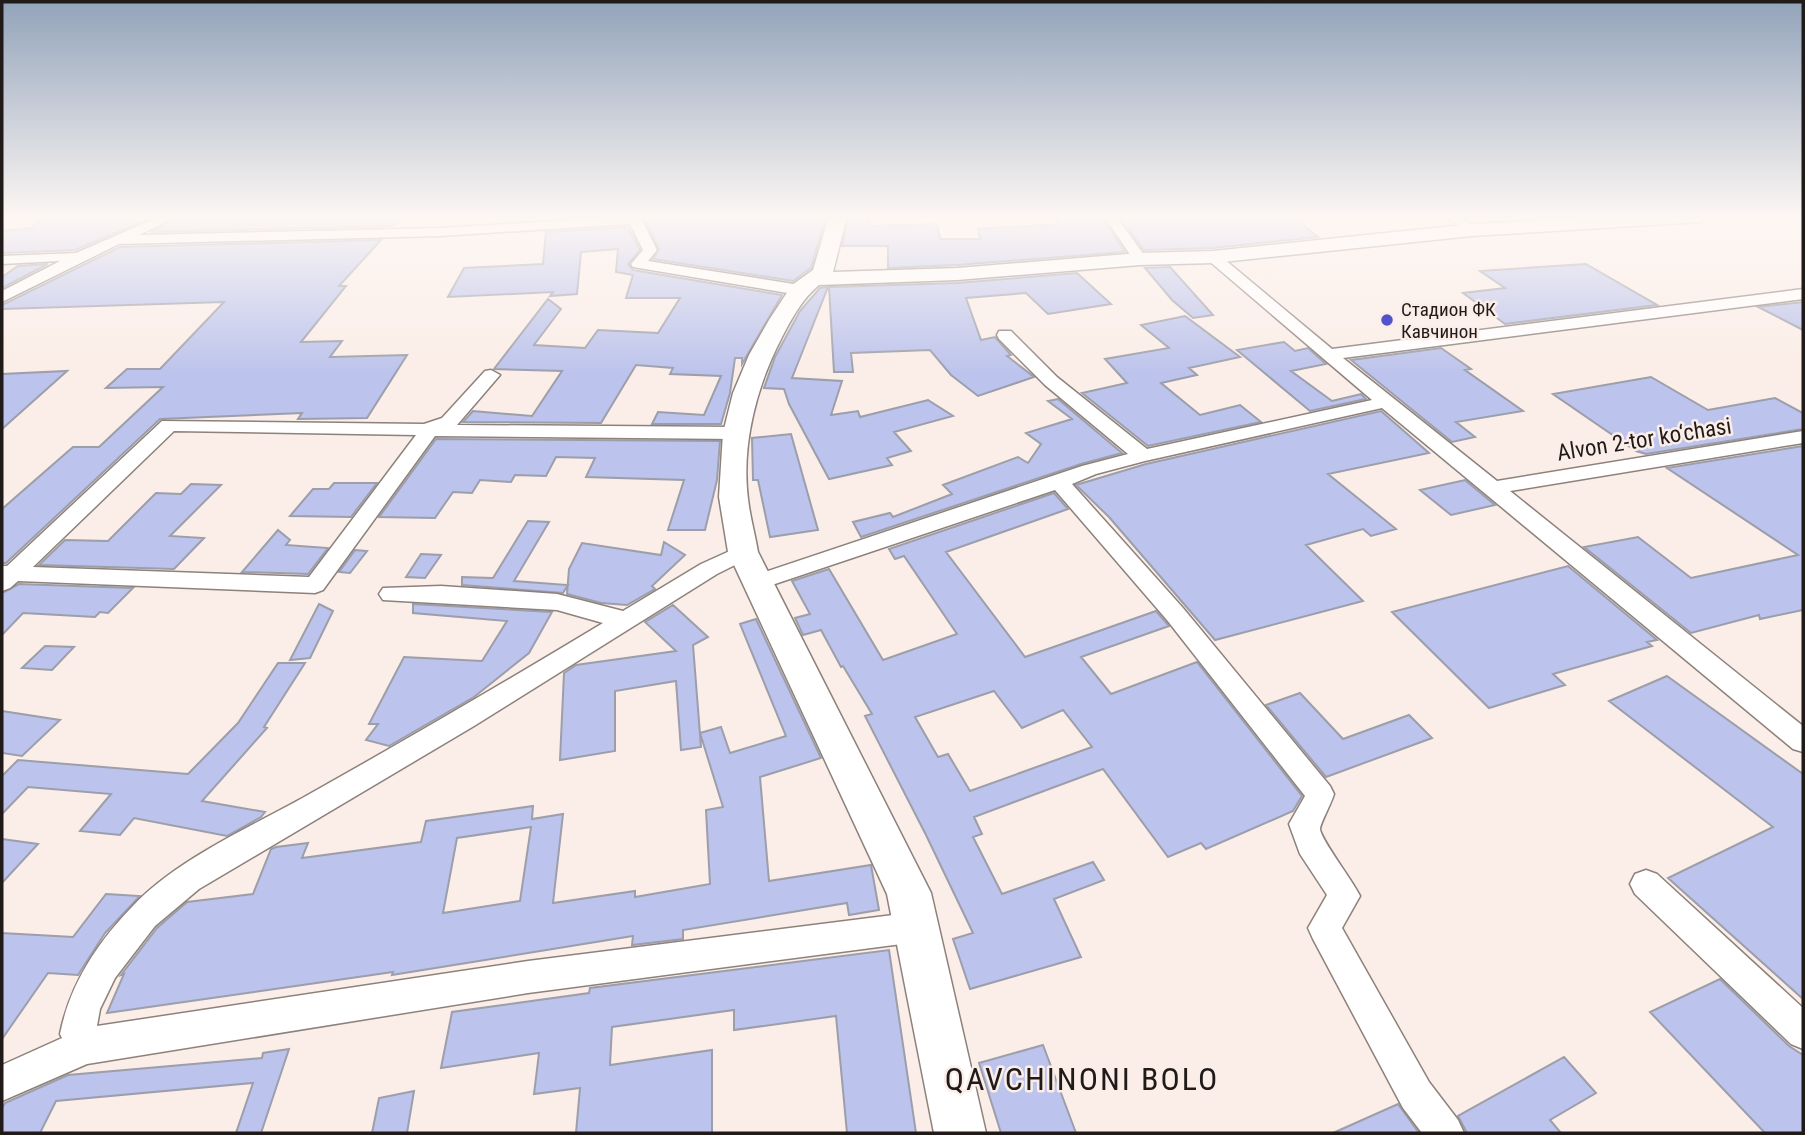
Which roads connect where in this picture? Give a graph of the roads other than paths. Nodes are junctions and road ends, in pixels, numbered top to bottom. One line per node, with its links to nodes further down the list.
1 (56, 269): 8 (street)
2 (680, 269): 6 (street)
3 (823, 269): 6 (street)
4 (1026, 269): 6 (street)
5 (1227, 269): 10 (street)
6 (809, 284): 14 (street)
7 (1803, 294): 10 (street)
8 (2, 297)
9 (1005, 335): 16 (street)
10 (1328, 355): 12 (street)
11 (491, 375): 13 (street)
12 (1386, 402): 16 (street); 18 (street)
13 (431, 428): 14 (street); 20 (street); 20 (street)
14 (736, 433): 19 (street)
15 (1803, 437): 18 (street, Alvon 2-tor ko‘chasi)
16 (1143, 456): 17 (street)
17 (1059, 482): 19 (street); 30 (street)
18 (1493, 488): 23 (street)
19 (750, 567): 22 (street); 25 (street)
20 (5, 577)
21 (391, 594): 22 (street)
22 (625, 620): 27 (street)
23 (1803, 741)
24 (1646, 884): 26 (street)
25 (917, 928): 27 (street); 29 (street)
26 (1803, 1032)
27 (85, 1046): 28 (street)
28 (2, 1083)
29 (960, 1133)
30 (1445, 1133)

